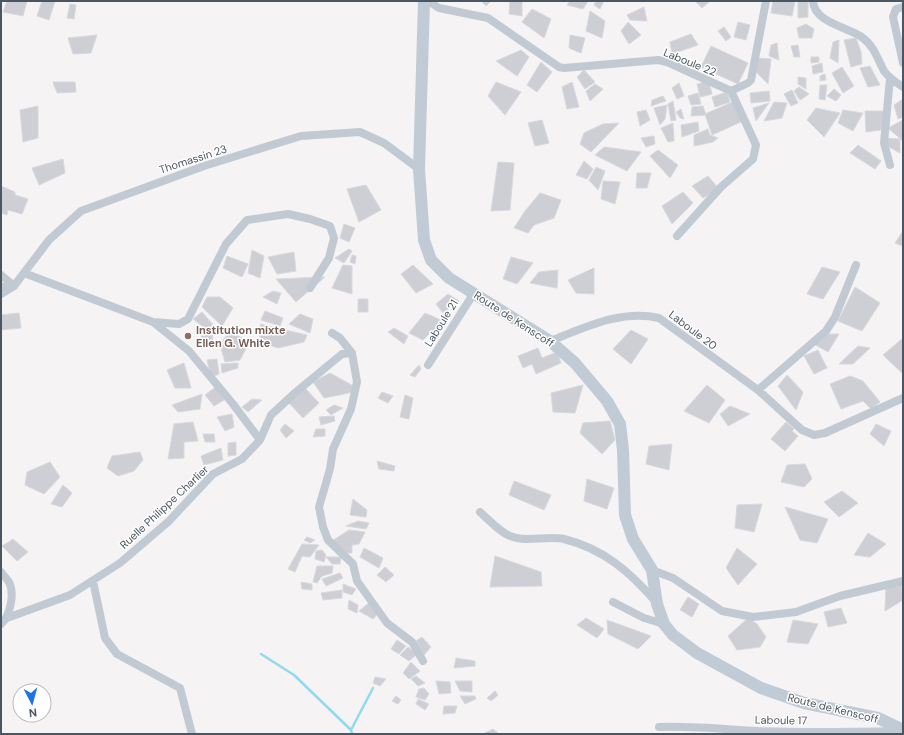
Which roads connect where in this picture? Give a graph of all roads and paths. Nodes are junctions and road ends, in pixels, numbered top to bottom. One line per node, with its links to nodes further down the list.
1 (424, 1): 11 (main road, Route de Kenscoff)
2 (428, 1): 9 (street, Laboule 22)
3 (766, 1): 9 (street)
4 (813, 1): 7 (street)
5 (903, 7): 6 (street)
6 (903, 63)
7 (890, 78): 8 (street); 10 (street)
8 (903, 87)
9 (731, 90): 12 (street)
10 (890, 165)
11 (419, 169): 14 (street, Thomassin 23); 19 (main road, Route de Kenscoff)
12 (677, 236)
13 (856, 265): 26 (street)
14 (24, 273): 16 (street, Thomassin 23); 21 (street)
15 (1, 274): 16 (street)
16 (14, 286): 17 (street); 20 (street, Thomassin 23)
17 (1, 287)
18 (310, 288): 21 (street)
19 (474, 293): 23 (main road, Route de Kenscoff); 25 (street, Laboule 21)
20 (1, 294)
21 (154, 322): 28 (street)
22 (332, 333): 24 (street)
23 (550, 341): 26 (street, Laboule 20); 30 (main road, Route de Kenscoff)
24 (352, 353): 28 (street, Ruelle Philippe Charlier); 38 (street)
25 (428, 365)
26 (758, 390): 27 (street, Laboule 20)
27 (903, 398)
28 (260, 440): 32 (street, Ruelle Philippe Charlier)
29 (480, 512): 35 (street)
30 (652, 570): 33 (street); 35 (main road, Route de Kenscoff)
31 (1, 572): 36 (street)
32 (93, 580): 36 (street, Ruelle Philippe Charlier); 41 (street)
33 (903, 580)
34 (613, 602): 37 (street)
35 (658, 604): 37 (main road, Route de Kenscoff)
36 (4, 621)
37 (664, 624): 40 (main road, Route de Kenscoff)
38 (424, 661)
39 (658, 728): 40 (street, Laboule 17)
40 (903, 731)
41 (192, 734)

